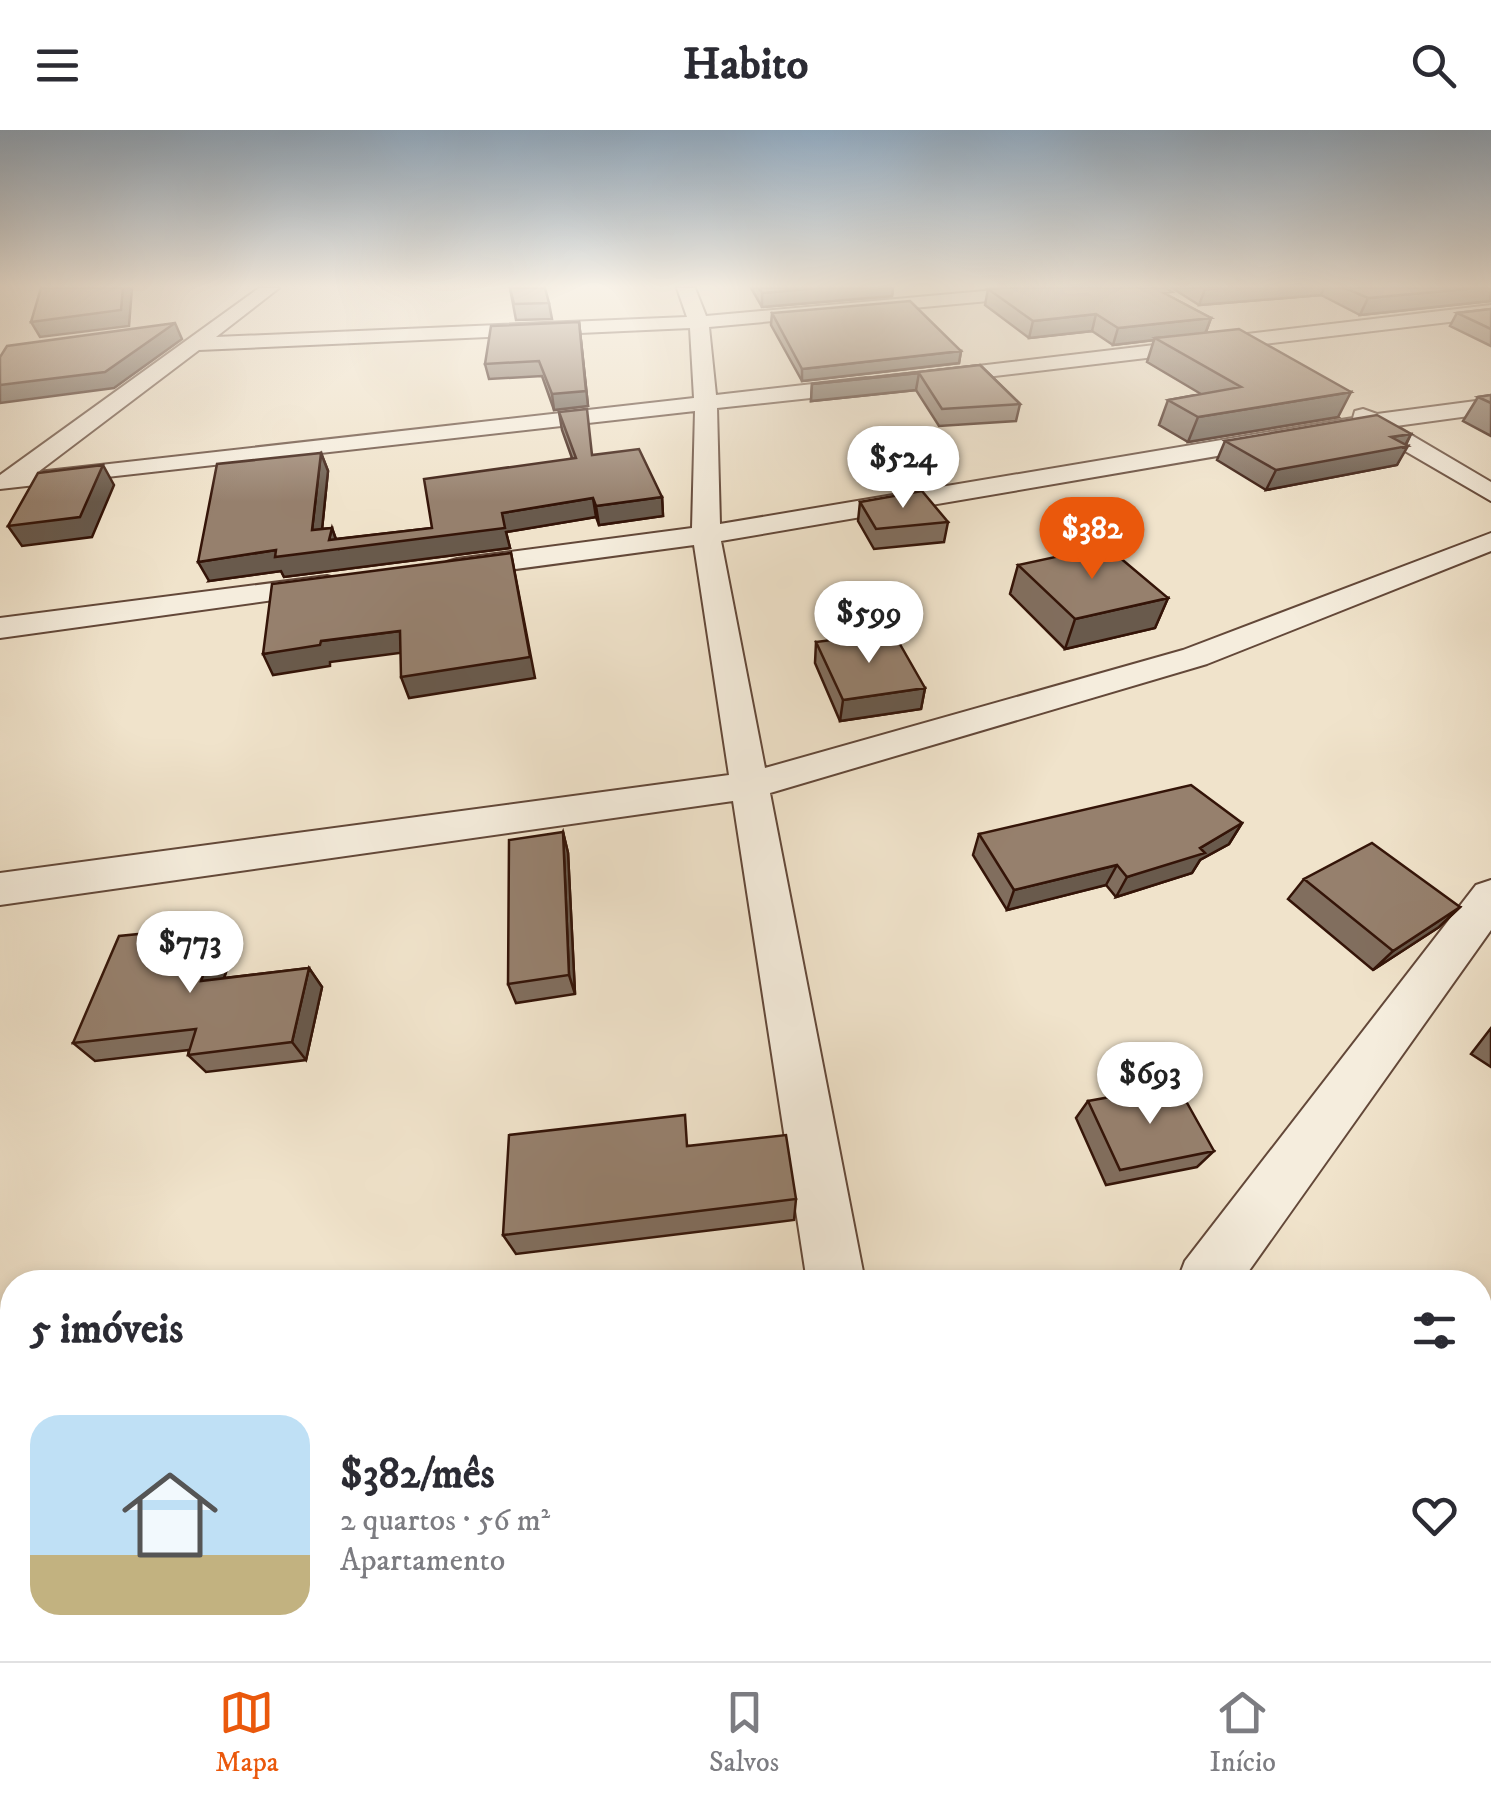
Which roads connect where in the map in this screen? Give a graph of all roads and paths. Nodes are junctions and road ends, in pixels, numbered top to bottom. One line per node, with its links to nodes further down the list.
1 (161, 359): 10 (street)
2 (702, 359): 7 (street)
3 (1086, 359): 7 (street)
4 (1266, 359): 5 (street)
5 (1270, 362)
6 (1339, 402): 9 (street)
7 (706, 403): 12 (street); 14 (street)
8 (1491, 406): 9 (street)
9 (1373, 422): 13 (street); 14 (street)
10 (64, 440): 11 (street); 12 (street)
11 (16, 447)
12 (3, 485)
13 (1491, 493)
14 (706, 534): 16 (street); 19 (street)
15 (1491, 541): 19 (street)
16 (432, 571)
17 (353, 581): 18 (street)
18 (0, 628)
19 (752, 785): 20 (street); 22 (street)
20 (0, 889)
21 (1491, 897): 23 (street)
22 (834, 1270)
23 (1215, 1270)

